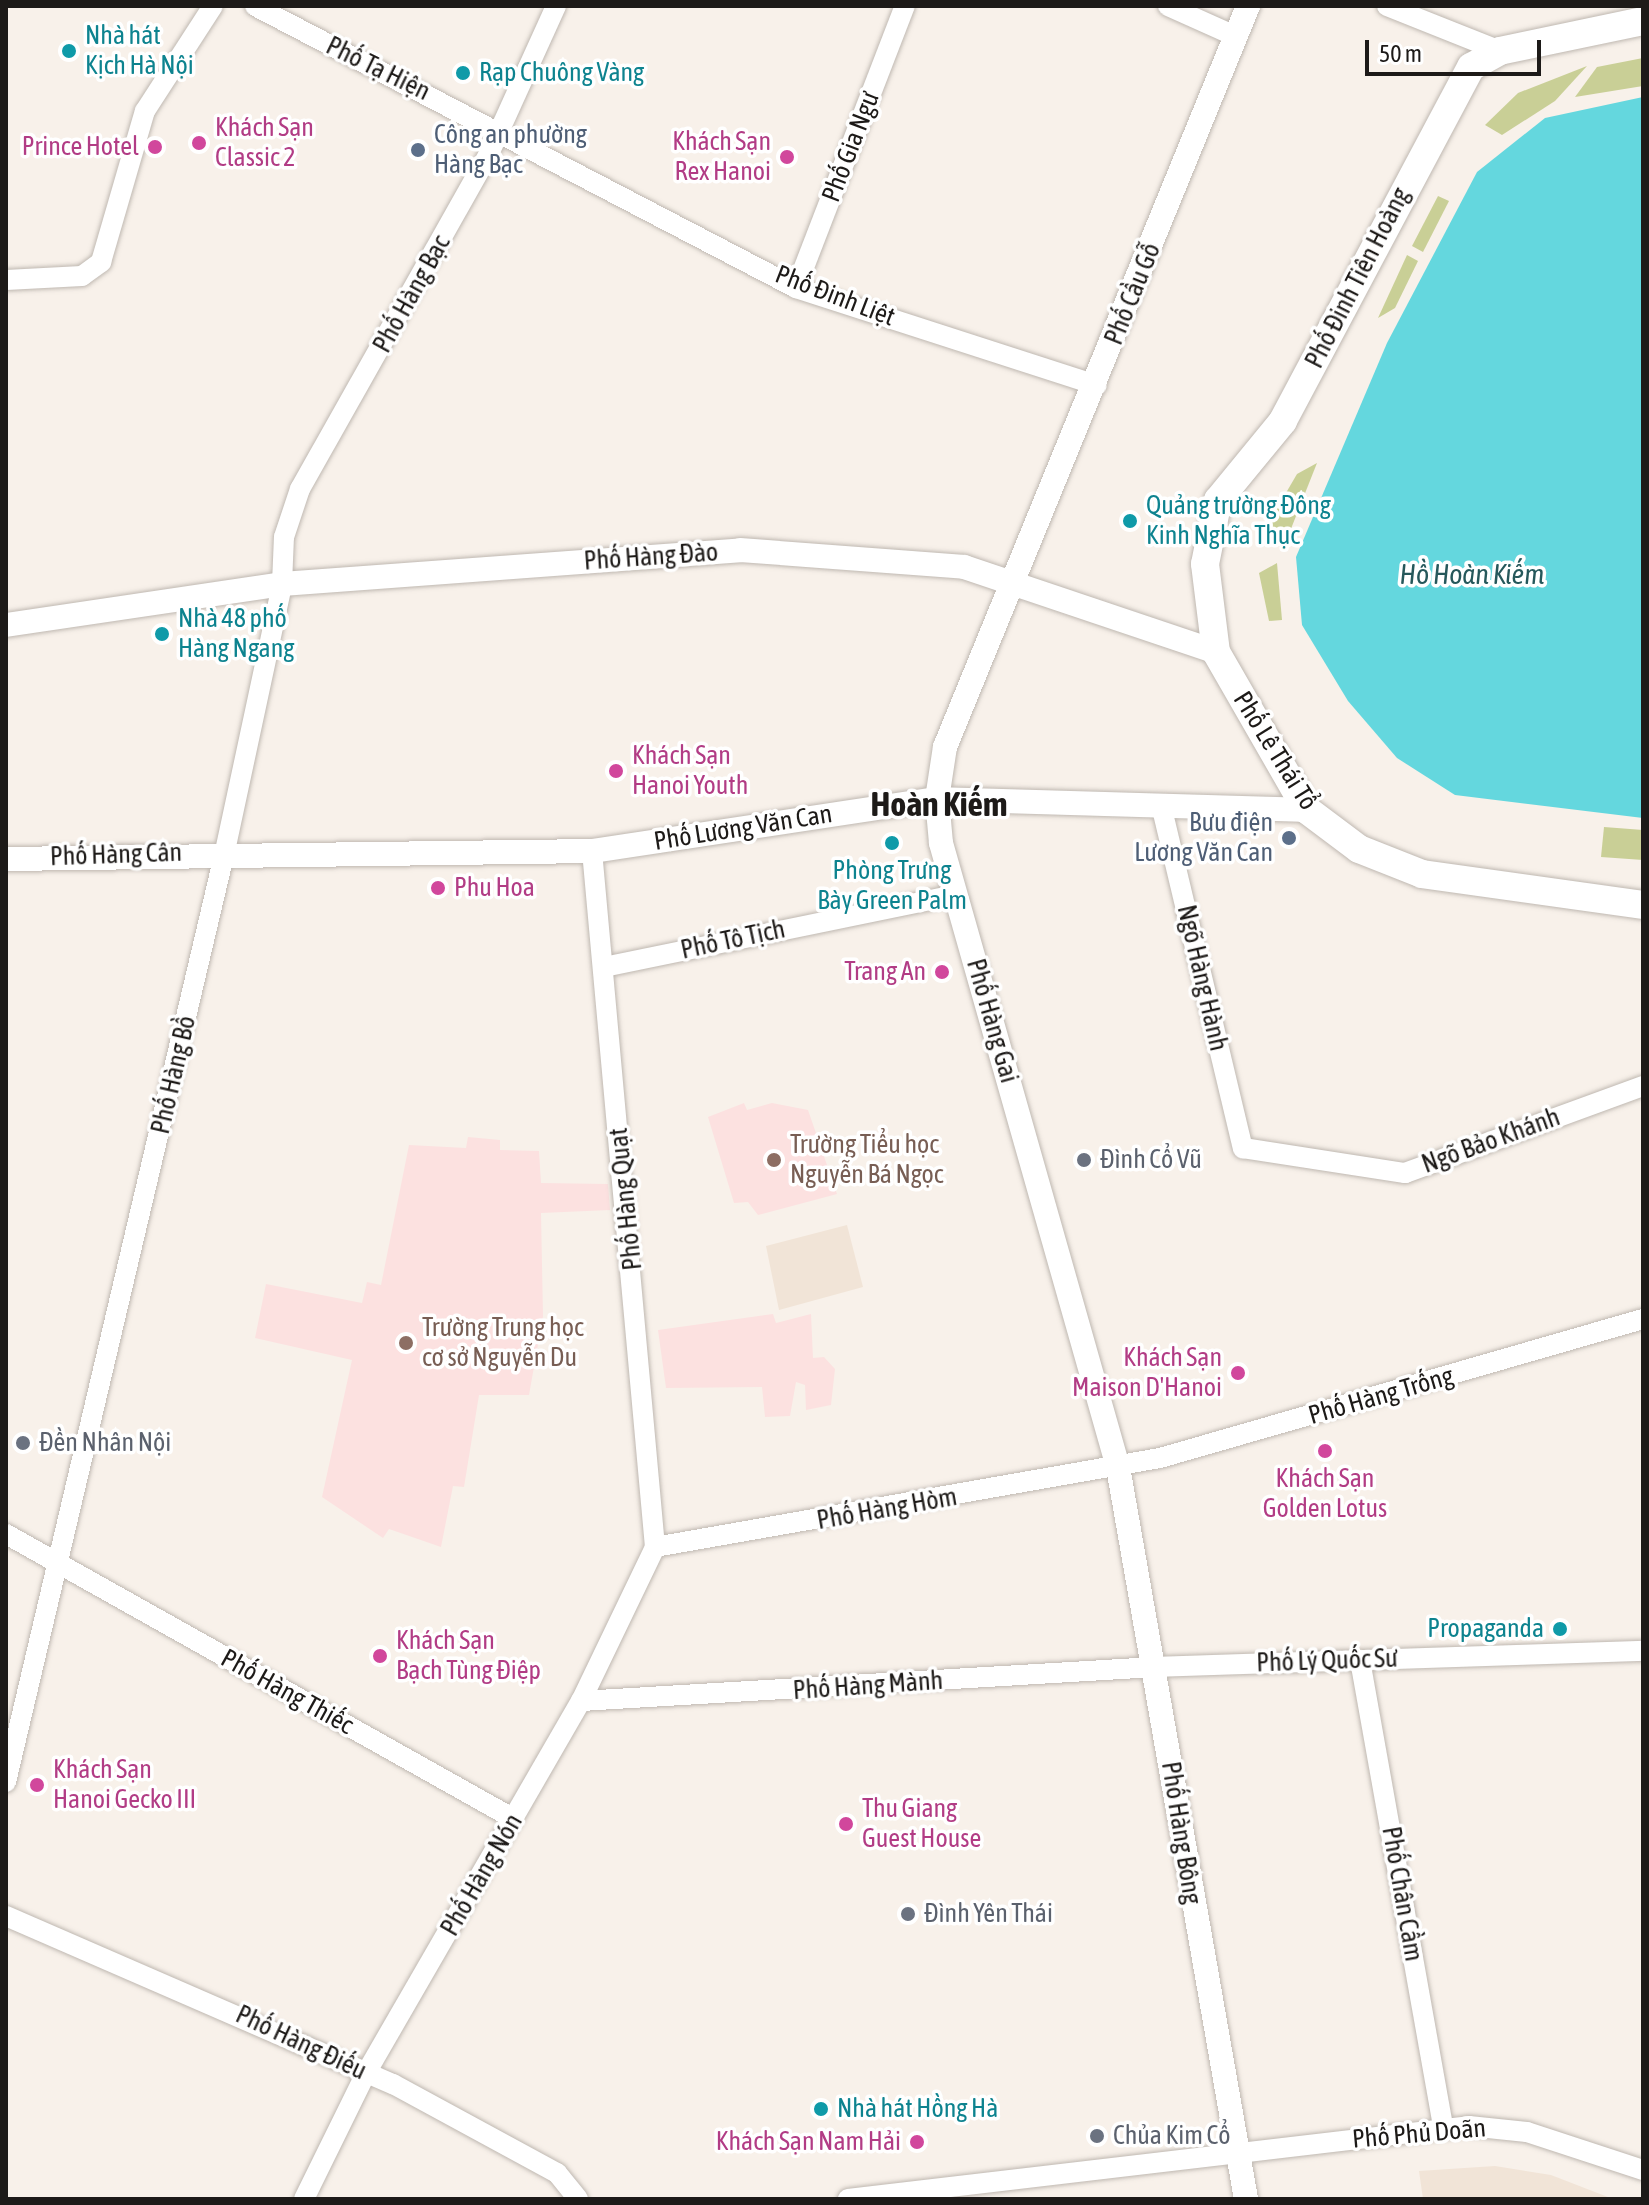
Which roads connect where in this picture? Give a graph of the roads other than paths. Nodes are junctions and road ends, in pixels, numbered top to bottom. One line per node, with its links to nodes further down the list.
1 (213, 6): 12 (street)
2 (255, 6): 11 (street, Phố Tạ Hiện)
3 (556, 6): 11 (street, Phố Hàng Bạc)
4 (905, 6): 13 (street, Phố Gia Ngư)
5 (1168, 6): 9 (street)
6 (1248, 6): 9 (street, Phố Cầu Gỗ)
7 (1387, 6): 10 (street)
8 (1629, 18): 10 (main road, Phố Đinh Tiên Hoàng)
9 (1235, 36): 14 (street, Phố Cầu Gỗ)
10 (1500, 51): 18 (main road, Phố Đinh Tiên Hoàng)
11 (502, 129): 13 (street, Phố Đinh Liệt); 16 (street, Phố Hàng Bạc)
12 (6, 280)
13 (796, 288): 14 (street, Phố Đinh Liệt)
14 (1097, 385): 15 (street, Phố Cầu Gỗ)
15 (1017, 581): 16 (street, Phố Hàng Đào); 18 (street); 19 (street, Phố Hàng Gai)
16 (282, 584): 17 (street, Phố Hàng Đào); 22 (street, Phố Hàng Bồ)
17 (6, 625)
18 (1216, 652): 21 (main road, Phố Lê Thái Tổ)
19 (937, 799): 20 (street, Phố Lương Văn Can); 23 (street, Phố Lương Văn Can); 25 (street, Phố Hàng Gai)
20 (1162, 809): 21 (street, Phố Lương Văn Can); 29 (street, Ngõ Hàng Hành)
21 (1307, 810): 26 (main road, Phố Lê Thái Tổ)
22 (225, 851): 23 (street, Phố Lương Văn Can); 24 (street, Phố Hàng Cân); 34 (street, Phố Hàng Bồ)
23 (592, 851): 27 (street, Phố Hàng Quạt)
24 (6, 859)
25 (955, 895): 27 (street, Phố Tô Tịch); 31 (street, Phố Hàng Gai)
26 (1643, 905)
27 (604, 967): 33 (street, Phố Hàng Quạt)
28 (1643, 1086): 29 (street, Ngõ Bảo Khánh)
29 (1243, 1148)
30 (1643, 1319): 31 (street, Phố Hàng Trống)
31 (1118, 1467): 33 (street, Phố Hàng Hòm); 37 (street, Phố Hàng Bông)
32 (6, 1534): 34 (street, Phố Hàng Thiếc)
33 (655, 1547): 38 (street, Phố Hàng Nón)
34 (61, 1565): 39 (street, Phố Hàng Bồ); 40 (street, Phố Hàng Thiếc)
35 (1643, 1651): 36 (street, Phố Lý Quốc Sư)
36 (1360, 1660): 37 (street, Phố Lý Quốc Sư); 43 (street, Phố Chân Cầm)
37 (1155, 1667): 38 (street, Phố Hàng Mành); 44 (street, Phố Hàng Bông)
38 (581, 1701): 40 (street, Phố Hàng Nón)
39 (6, 1782)
40 (514, 1819): 42 (street, Phố Hàng Nón)
41 (6, 1916): 42 (street, Phố Hàng Điếu)
42 (366, 2073): 46 (street, Phố Hàng Nón); 47 (street, Phố Hàng Điếu)
43 (1443, 2128): 44 (street, Phố Phủ Doãn); 45 (street, Phố Phủ Doãn)
44 (1237, 2153): 48 (street, Phố Phủ Doãn); 49 (street, Phố Hàng Bông)
45 (1643, 2170)
46 (304, 2199)
47 (578, 2199)
48 (848, 2199)
49 (1246, 2199)

